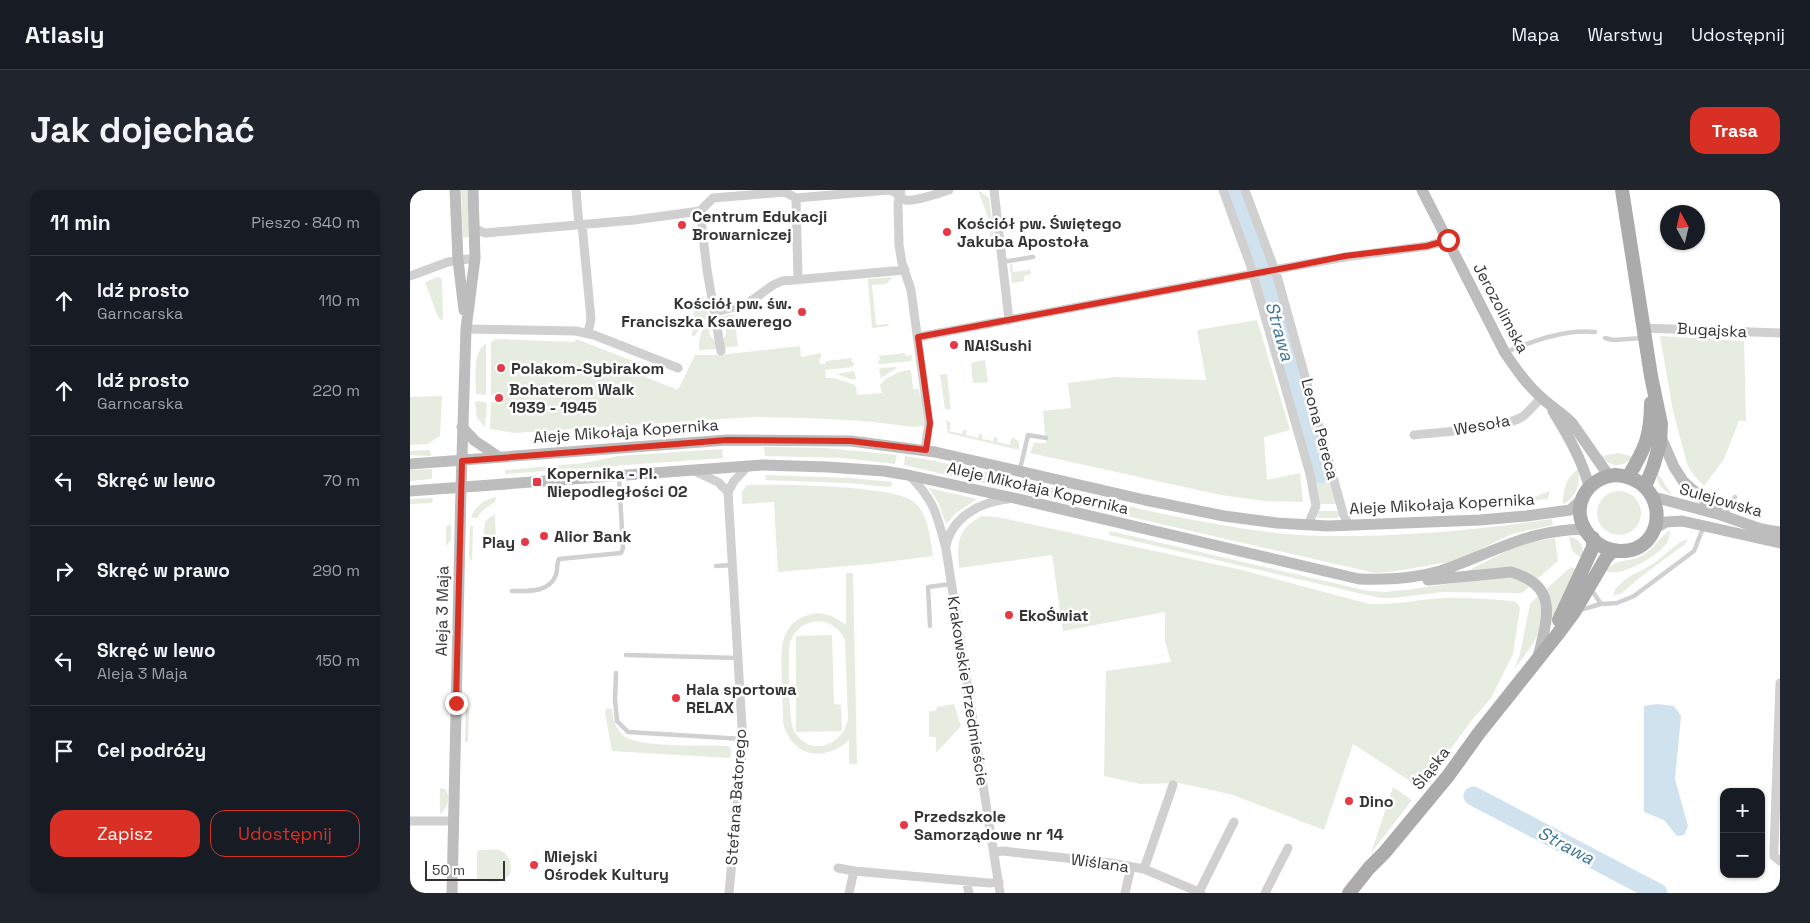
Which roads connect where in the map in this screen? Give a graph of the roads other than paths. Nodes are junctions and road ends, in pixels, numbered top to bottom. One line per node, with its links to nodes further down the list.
1 (455, 190): 20 (main road)
2 (473, 190): 16 (main road)
3 (576, 190): 15 (street)
4 (949, 190): 11 (street)
5 (994, 190): 21 (street)
6 (1223, 190): 24 (street, Leona Pereca)
7 (1245, 190): 23 (street, Leona Pereca)
8 (1422, 190): 17 (main road, Jerozolimska)
9 (1622, 190): 32 (main road)
10 (785, 191): 12 (street); 13 (street)
11 (900, 193): 13 (street); 22 (street)
12 (724, 194): 14 (street)
13 (796, 198): 26 (street)
14 (700, 211): 15 (street); 27 (street)
15 (581, 225): 16 (street); 31 (street)
16 (475, 229): 19 (main road)
17 (1448, 240): 23 (street); 37 (main road, Jerozolimska)
18 (1033, 257): 21 (lane)
19 (475, 258): 20 (street); 29 (main road)
20 (458, 260): 25 (street); 29 (main road)
21 (1002, 262): 28 (street)
22 (904, 270): 26 (street); 34 (street)
23 (1272, 270): 24 (street); 67 (street, Leona Pereca)
24 (1255, 273): 28 (street); 66 (street, Leona Pereca)
25 (410, 276)
26 (798, 279): 27 (street)
27 (716, 312): 36 (street)
28 (1010, 320): 34 (street)
29 (466, 329): 31 (street); 41 (main road, Aleja 3 Maja)
30 (1595, 332): 37 (lane)
31 (588, 333): 38 (street)
32 (1644, 333): 33 (street, Bugajska); 35 (lane); 39 (main road)
33 (1780, 333)
34 (918, 337): 45 (street)
35 (1605, 338)
36 (721, 351)
37 (1505, 353): 40 (main road, Jerozolimska)
38 (678, 368)
39 (1651, 376): 43 (main road); 55 (main road)
40 (1545, 401): 42 (street, Wesoła); 54 (main road, Jerozolimska); 56 (main road, Jerozolimska)
41 (462, 427): 46 (main road); 47 (main road, Aleja 3 Maja)
42 (1414, 435)
43 (1661, 437): 60 (main road); 64 (main road)
44 (1046, 438): 51 (lane)
45 (926, 450): 46 (main road, Aleje Mikołaja Kopernika); 51 (main road, Aleje Mikołaja Kopernika)
46 (499, 457): 47 (main road, Aleje Mikołaja Kopernika)
47 (462, 461): 48 (main road, Aleje Mikołaja Kopernika); 57 (main road, Aleja 3 Maja)
48 (410, 464)
49 (748, 466): 50 (main road, Aleje Mikołaja Kopernika); 52 (main road, Aleje Mikołaja Kopernika); 59 (street)
50 (692, 470): 53 (main road, Aleje Mikołaja Kopernika); 59 (street)
51 (1020, 471): 66 (main road, Aleje Mikołaja Kopernika)
52 (908, 475): 61 (main road, Aleje Mikołaja Kopernika); 72 (street, Krakowskie Przedmieście)
53 (619, 476): 57 (main road, Aleje Mikołaja Kopernika); 79 (lane)
54 (1609, 476): 55 (main road); 56 (main road)
55 (1628, 477): 60 (main road)
56 (1589, 486): 63 (main road)
57 (461, 488): 58 (main road, Aleje Mikołaja Kopernika); 91 (main road, Aleja 3 Maja)
58 (410, 491)
59 (728, 492): 74 (street, Stefana Batorego)
60 (1649, 492): 64 (main road, Sulejowska); 68 (main road)
61 (1014, 498): 72 (street, Krakowskie Przedmieście); 76 (main road, Aleje Mikołaja Kopernika)
62 (1735, 498): 64 (lane)
63 (1581, 500): 67 (main road, Aleje Mikołaja Kopernika); 70 (main road)
64 (1723, 515): 69 (main road, Sulejowska)
65 (1704, 525): 68 (main road, Sulejowska); 71 (main road, Sulejowska); 80 (lane)
66 (1308, 526): 67 (main road, Aleje Mikołaja Kopernika)
67 (1349, 526)
68 (1654, 529): 73 (main road)
69 (1780, 532)
70 (1590, 535): 73 (main road); 76 (main road, Aleje Mikołaja Kopernika); 85 (main road, Śląska)
71 (1780, 543)
72 (946, 549): 77 (street, Krakowskie Przedmieście)
73 (1612, 551): 78 (main road, Śląska)
74 (732, 565): 75 (lane); 84 (street, Stefana Batorego)
75 (716, 566)
76 (1359, 579): 85 (main road)
77 (951, 584): 82 (lane); 94 (street, Krakowskie Przedmieście)
78 (1590, 585): 80 (lane); 81 (main road, Śląska)
79 (512, 591)
80 (1601, 604): 81 (lane)
81 (1574, 612): 85 (main road, Śląska)
82 (930, 626)
83 (626, 655): 84 (lane)
84 (738, 658): 88 (street, Stefana Batorego)
85 (1537, 660): 110 (main road, Śląska)
86 (616, 673): 88 (lane)
87 (1780, 683): 95 (street)
88 (743, 739): 104 (street, Stefana Batorego)
89 (1173, 785): 98 (street)
90 (410, 821): 91 (street)
91 (453, 821): 103 (main road, Aleja 3 Maja)
92 (1234, 822): 102 (street)
93 (1288, 848): 109 (street)
94 (994, 852): 96 (street, Wiślana); 101 (street, Krakowskie Przedmieście)
95 (1777, 858)
96 (1131, 866): 98 (street, Wiślana); 108 (street)
97 (838, 868): 99 (street)
98 (1144, 869): 102 (street, Wiślana)
99 (854, 871): 100 (street); 105 (street)
100 (966, 881): 101 (street); 106 (street)
101 (998, 882): 107 (street, Krakowskie Przedmieście)
102 (1200, 892)
103 (452, 893)
104 (729, 893)
105 (850, 893)
106 (969, 893)
107 (1000, 893)
108 (1125, 893)
109 (1265, 893)
110 (1349, 893)

